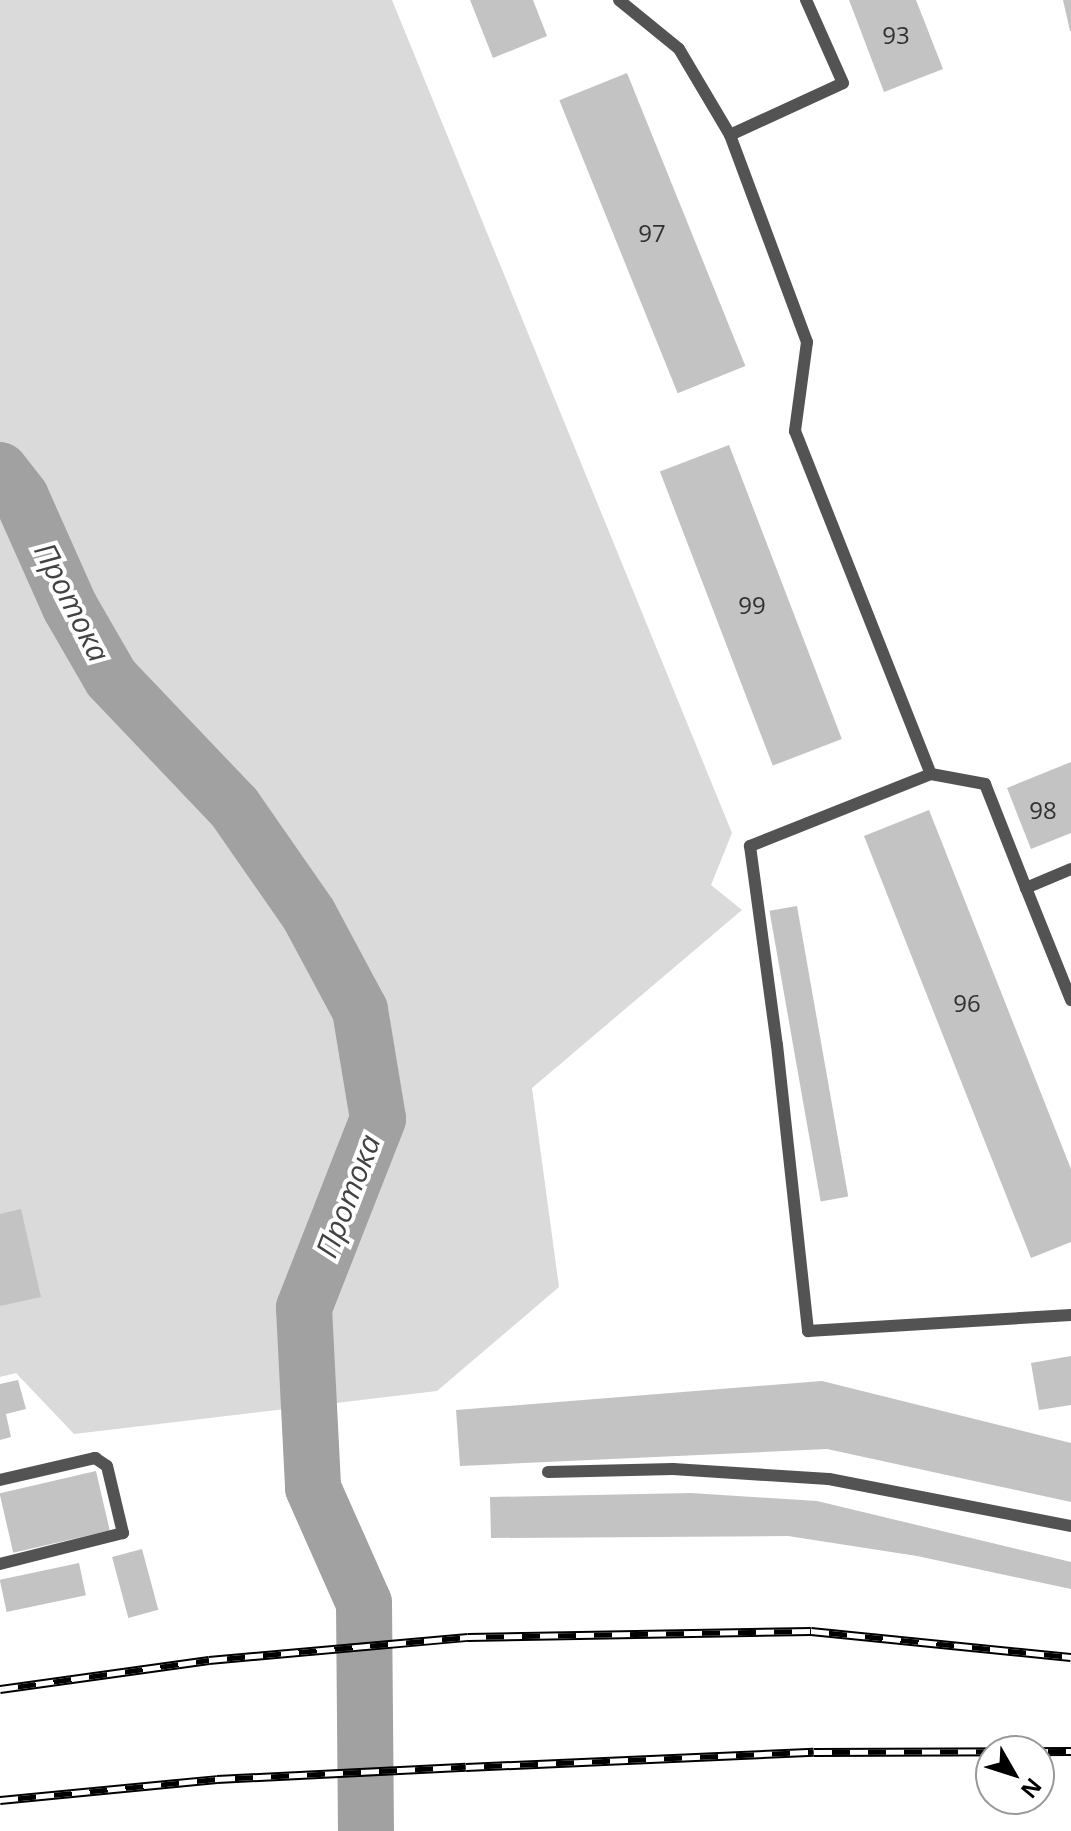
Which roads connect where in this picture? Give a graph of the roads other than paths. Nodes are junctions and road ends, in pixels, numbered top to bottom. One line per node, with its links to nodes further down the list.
1 (619, 0): 3 (lane)
2 (806, 0): 3 (lane)
3 (730, 135): 4 (lane)
4 (931, 774): 6 (lane); 8 (lane)
5 (1071, 869): 6 (lane)
6 (1026, 888): 7 (lane)
7 (1071, 1000)
8 (1071, 1315)
9 (548, 1472): 11 (lane)
10 (0, 1480): 12 (lane)
11 (1071, 1526)
12 (0, 1564)

